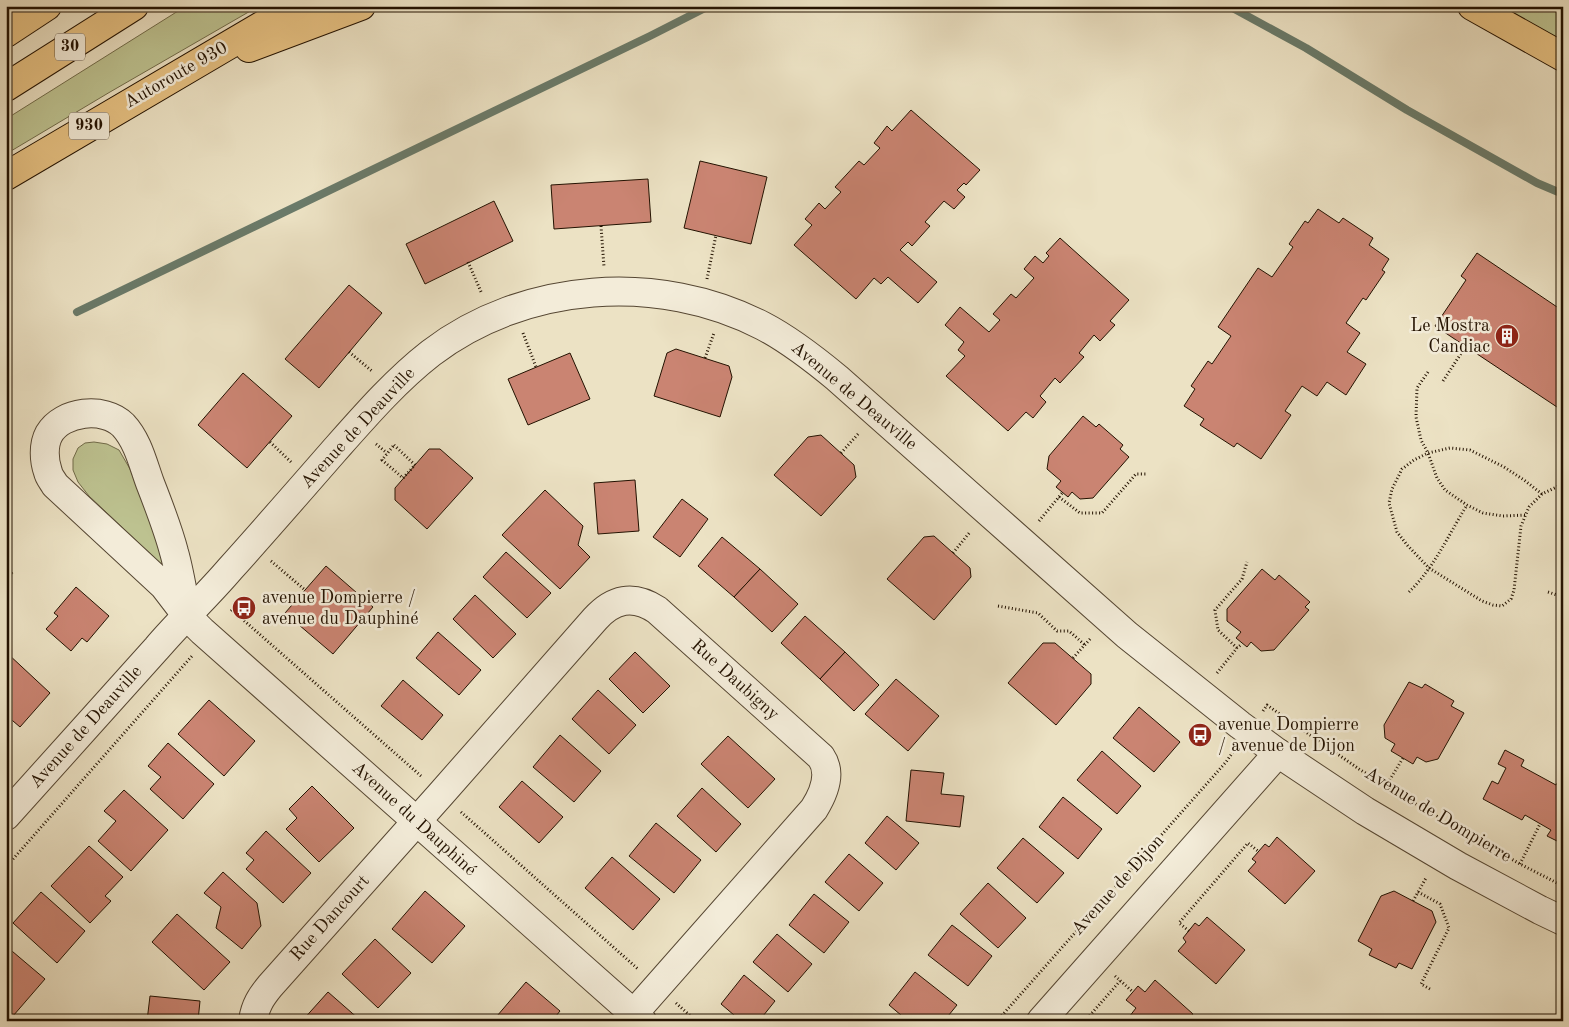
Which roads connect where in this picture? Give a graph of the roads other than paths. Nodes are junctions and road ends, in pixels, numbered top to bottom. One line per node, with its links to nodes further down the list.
1 (47, 6): 6 (highway)
2 (134, 6): 9 (highway, 30)
3 (295, 6): 8 (highway, Autoroute 930 / 930)
4 (361, 6): 8 (highway)
5 (1472, 6): 7 (highway)
6 (6, 33)
7 (1563, 57)
8 (172, 77): 10 (highway, Autoroute 930 / 930)
9 (6, 86)
10 (6, 176)
11 (187, 616): 11 (street, Avenue du Dauphiné); 12 (street, Avenue de Deauville); 13 (street, Avenue de Deauville); 14 (street, Avenue du Dauphiné)
12 (1278, 752): 15 (street, Avenue de Dompierre); 18 (street, Avenue de Dijon)
13 (6, 816)
14 (417, 822): 16 (street, Avenue du Dauphiné); 16 (street, Rue Daubigny); 17 (street, Rue Dancourt)
15 (1563, 921)
16 (634, 1018)
17 (253, 1021)
18 (1041, 1021)

